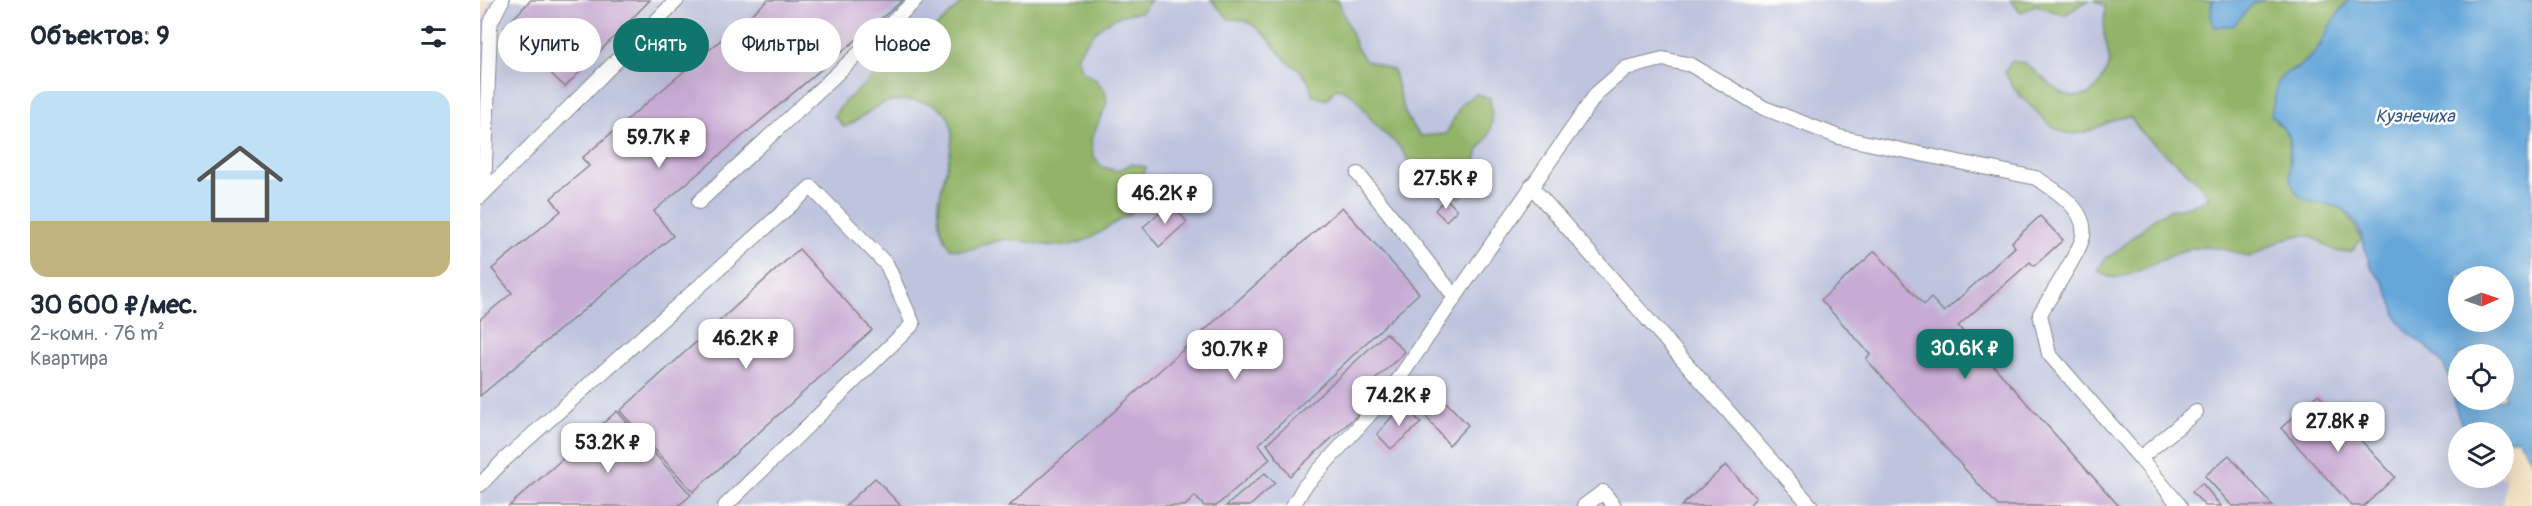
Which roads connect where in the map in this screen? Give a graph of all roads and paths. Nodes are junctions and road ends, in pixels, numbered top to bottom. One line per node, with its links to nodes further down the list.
1 (502, 0): 6 (lane)
2 (677, 0): 6 (lane)
3 (916, 0): 7 (lane)
4 (1358, 174): 8 (lane)
5 (1531, 186): 8 (lane); 10 (lane); 16 (lane)
6 (482, 194)
7 (699, 202)
8 (1455, 297): 13 (lane)
9 (2196, 412): 10 (lane)
10 (2140, 458): 17 (lane)
11 (480, 485): 12 (lane)
12 (725, 506)
13 (1293, 506)
14 (1584, 506): 15 (lane)
15 (1614, 506)
16 (1811, 506)
17 (2180, 506)

